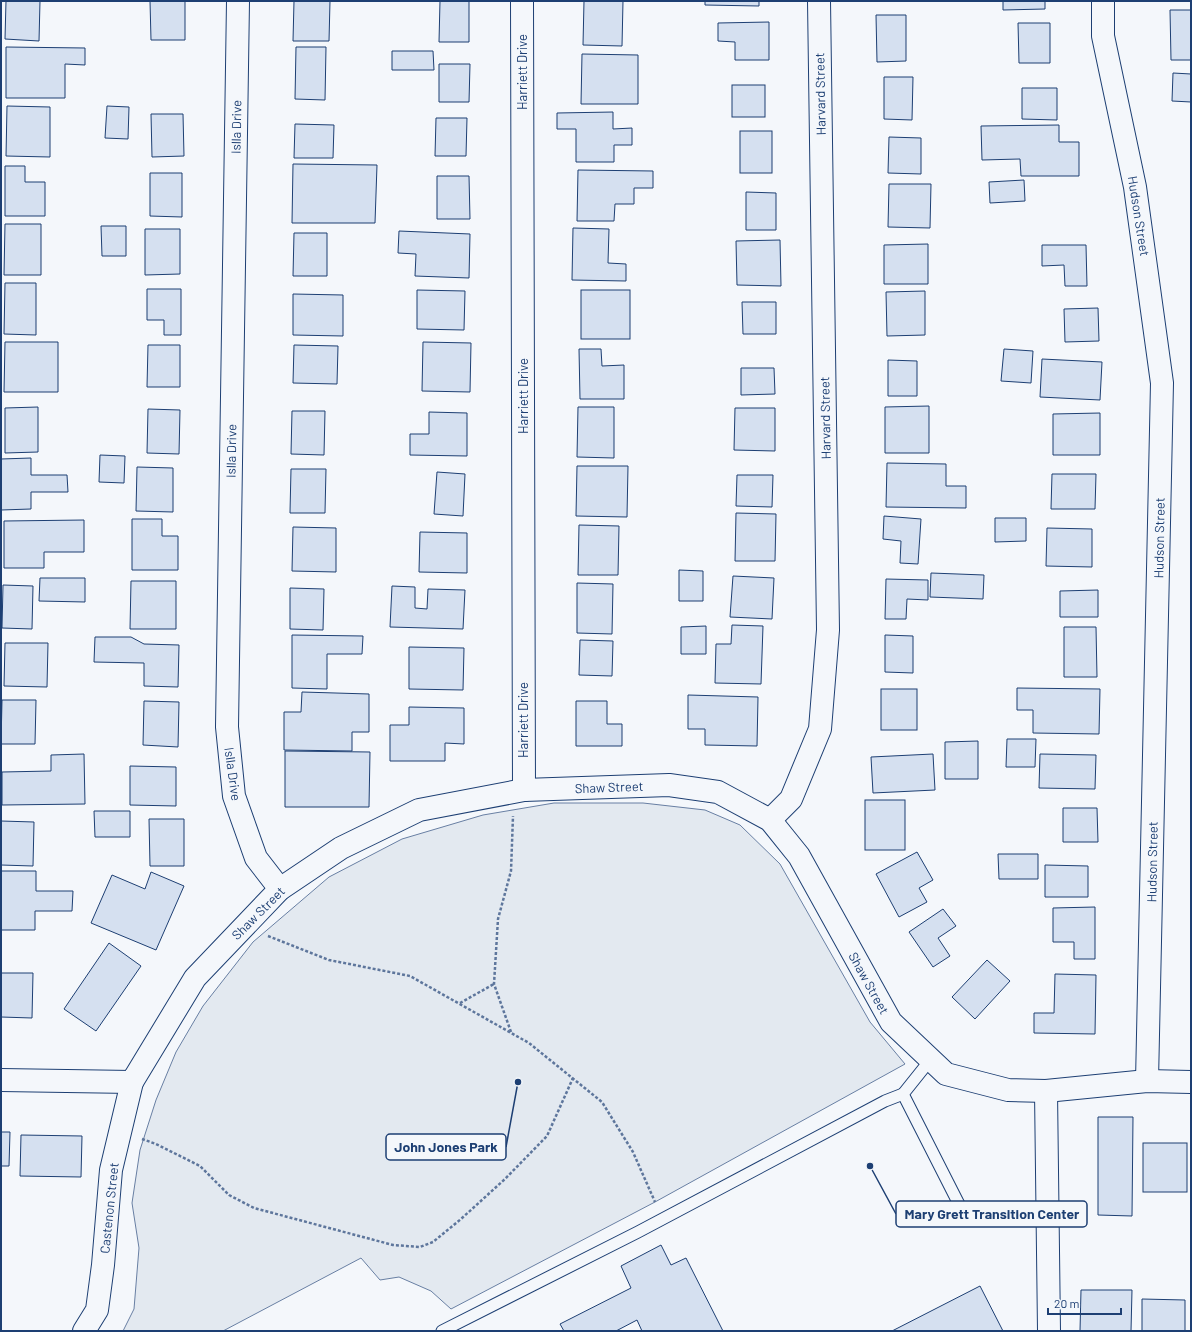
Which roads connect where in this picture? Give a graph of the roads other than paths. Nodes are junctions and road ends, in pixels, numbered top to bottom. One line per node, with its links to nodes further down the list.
1 (238, 1): 7 (street, Islla Drive)
2 (522, 1): 5 (street, Harriett Drive)
3 (818, 1): 6 (street, Harvard Street)
4 (1103, 1): 10 (street, Hudson Street)
5 (513, 792): 6 (street, Shaw Street); 7 (street, Shaw Street)
6 (770, 820): 8 (street, Shaw Street)
7 (280, 888): 11 (street, Shaw Street)
8 (931, 1060): 13 (street, Shaw Street); 14 (lane)
9 (1, 1080): 11 (street)
10 (1147, 1081): 12 (street, Shaw Street); 13 (street, Shaw Street)
11 (132, 1082): 16 (street, Castenon Street)
12 (1191, 1082)
13 (1046, 1091): 15 (street)
14 (903, 1094): 15 (lane); 17 (lane)
15 (1047, 1210): 18 (street)
16 (84, 1331)
17 (442, 1331)
18 (1049, 1331)

